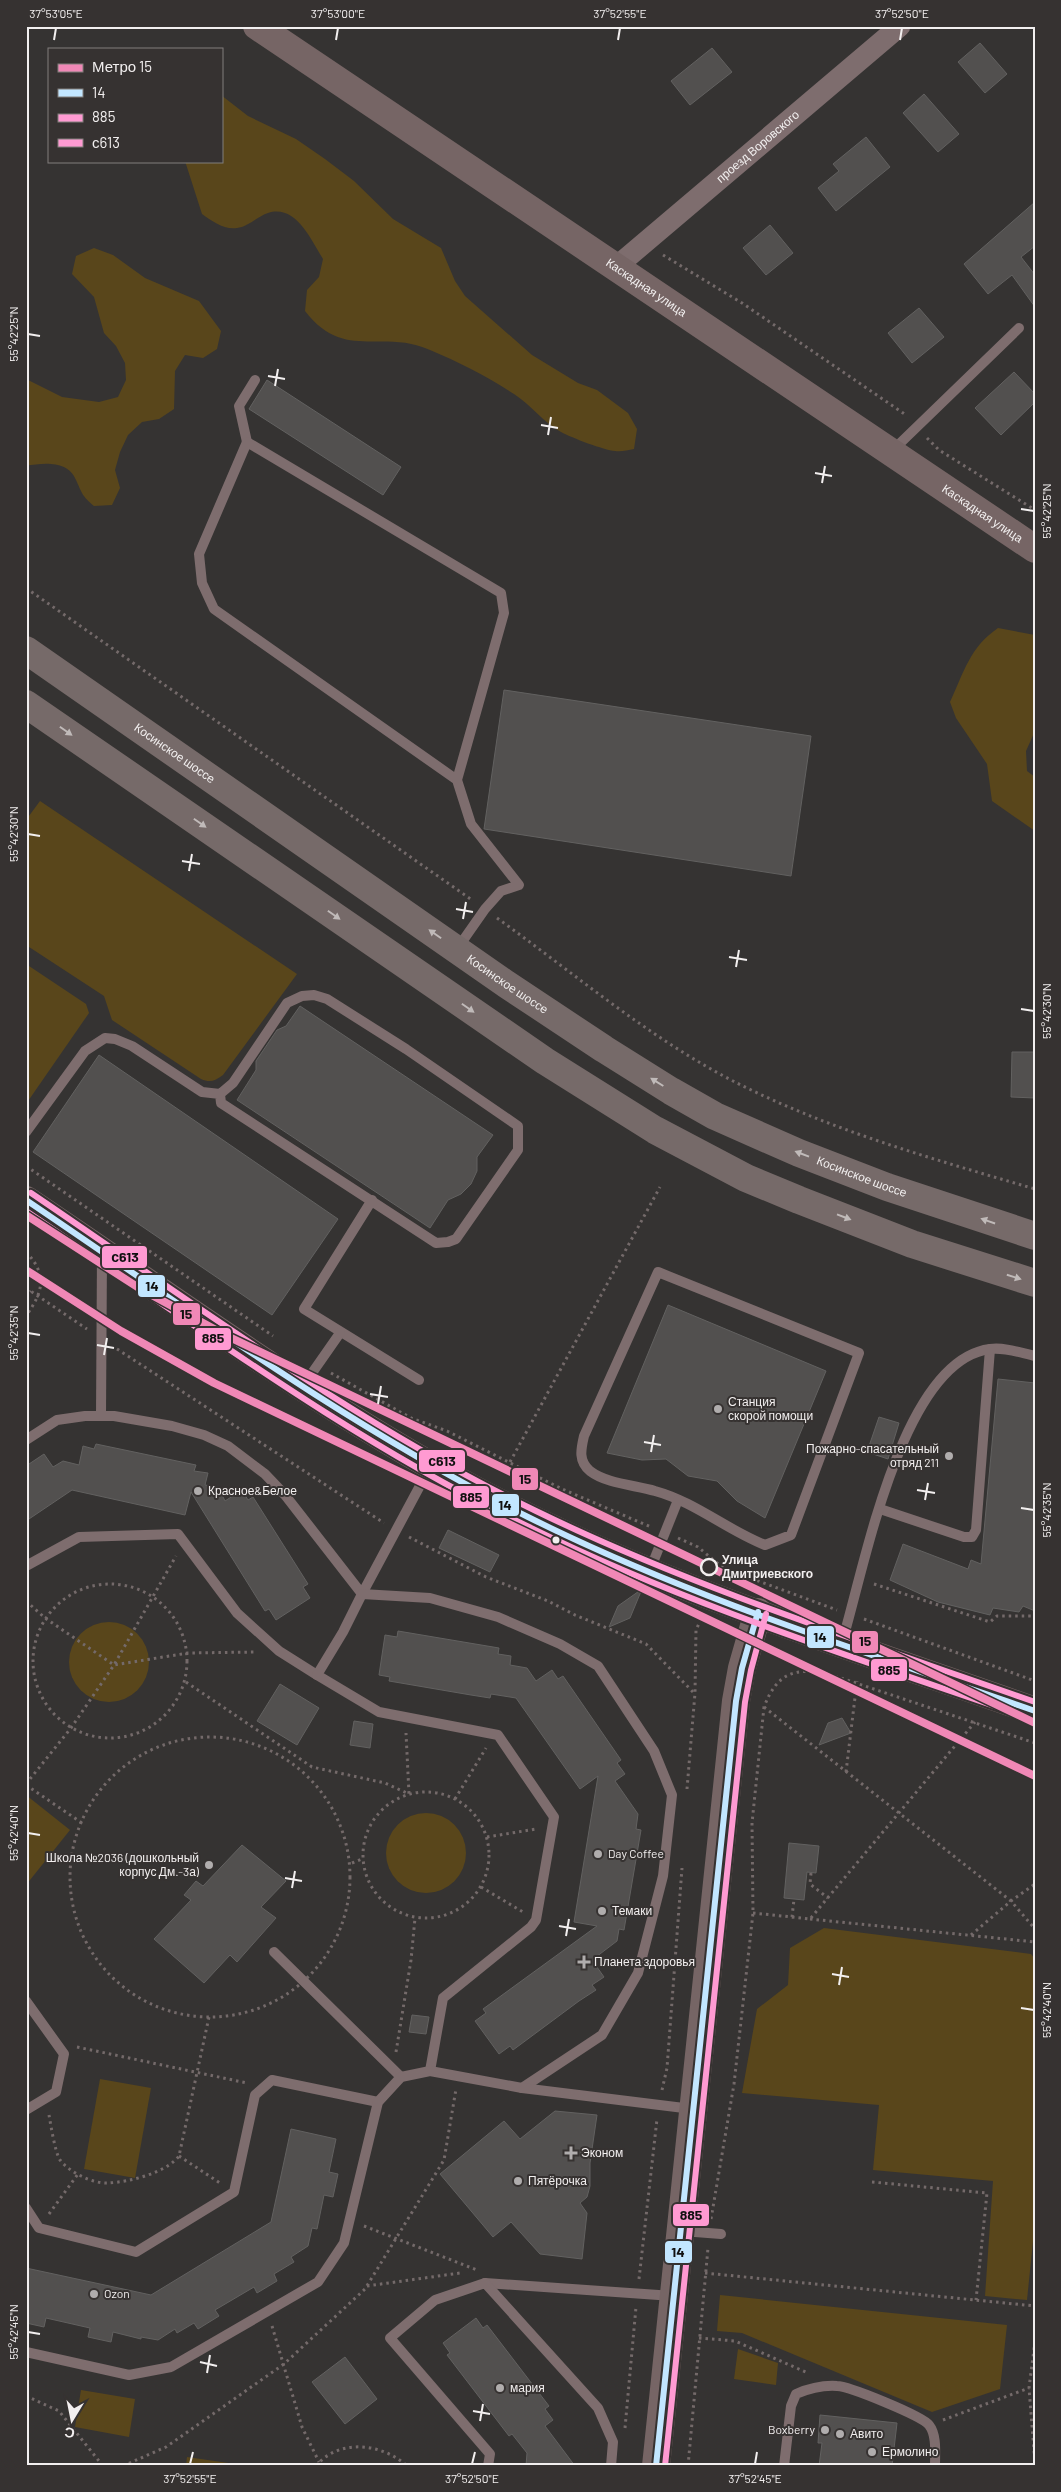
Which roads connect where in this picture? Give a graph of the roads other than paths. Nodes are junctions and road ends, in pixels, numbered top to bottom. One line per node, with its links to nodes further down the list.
1 (257, 26): 3 (street, Каскадная улица)
2 (900, 26): 3 (street, проезд Воровского)
3 (616, 267): 7 (street, Каскадная улица)
4 (1019, 328): 7 (lane)
5 (255, 380): 6 (lane)
6 (247, 442): 11 (lane); 11 (lane)
7 (891, 452): 8 (street, Каскадная улица)
8 (1035, 548)
9 (26, 650): 12 (highway, Косинское шоссе, one-way to 9)
10 (26, 704): 19 (highway, one-way to 19)
11 (457, 780): 12 (lane)
12 (457, 950): 17 (highway, Косинское шоссе, one-way to 12)
13 (220, 1094): 14 (lane); 16 (lane); 16 (lane)
14 (26, 1132)
15 (26, 1200): 18 (street)
16 (372, 1200): 20 (lane)
17 (1035, 1236)
18 (102, 1251): 24 (street); 25 (lane)
19 (1035, 1283)
20 (340, 1333): 23 (lane); 24 (lane)
21 (990, 1349): 22 (lane); 29 (lane); 29 (lane)
22 (1035, 1356)
23 (419, 1380)
24 (303, 1386): 27 (street)
25 (102, 1416): 26 (lane); 32 (lane)
26 (26, 1440)
27 (431, 1466): 31 (street); 32 (lane)
28 (678, 1500): 28 (lane); 31 (lane)
29 (880, 1509): 34 (lane)
30 (26, 1566): 35 (lane)
31 (650, 1570): 33 (street)
32 (362, 1594): 35 (lane); 41 (lane)
33 (758, 1612): 34 (street); 43 (street)
34 (842, 1642): 36 (street)
35 (317, 1675): 39 (lane)
36 (1035, 1711)
37 (274, 1952): 40 (lane)
38 (26, 2001): 44 (lane)
39 (430, 2071): 40 (lane); 41 (lane)
40 (397, 2073): 42 (lane)
41 (522, 2088): 43 (lane)
42 (378, 2102): 45 (lane); 50 (lane)
43 (692, 2109): 46 (street)
44 (26, 2110)
45 (26, 2208)
46 (680, 2230): 47 (lane); 49 (street)
47 (721, 2234)
48 (485, 2282): 49 (lane); 51 (lane); 52 (lane)
49 (674, 2296): 53 (street)
50 (26, 2352)
51 (488, 2466)
52 (610, 2466)
53 (656, 2466)
54 (784, 2466): 55 (lane)
55 (935, 2466)

